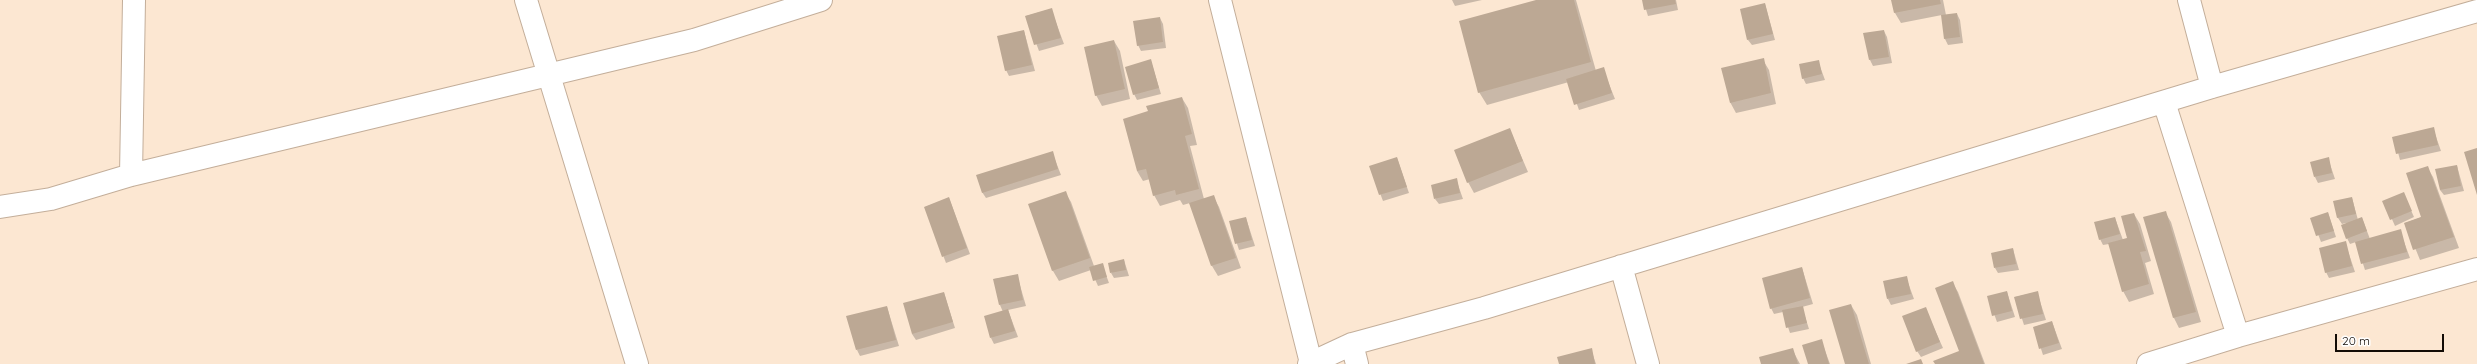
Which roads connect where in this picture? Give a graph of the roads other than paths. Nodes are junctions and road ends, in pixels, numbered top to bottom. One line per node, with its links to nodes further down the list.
1 (134, 0): 10 (street)
2 (526, 0): 7 (street)
3 (821, 0): 7 (street)
4 (1220, 0): 17 (street)
5 (2189, 0): 8 (street)
6 (2477, 11): 8 (street)
7 (550, 75): 10 (street); 16 (street)
8 (2212, 87): 9 (street)
9 (2164, 102): 12 (street); 14 (street)
10 (131, 175): 11 (street)
11 (0, 207)
12 (1621, 266): 15 (street); 18 (street)
13 (2477, 269): 14 (street)
14 (2238, 336): 19 (street)
15 (1355, 354): 17 (street)
16 (637, 364)
17 (1310, 364)
18 (1648, 364)
19 (2148, 364)

